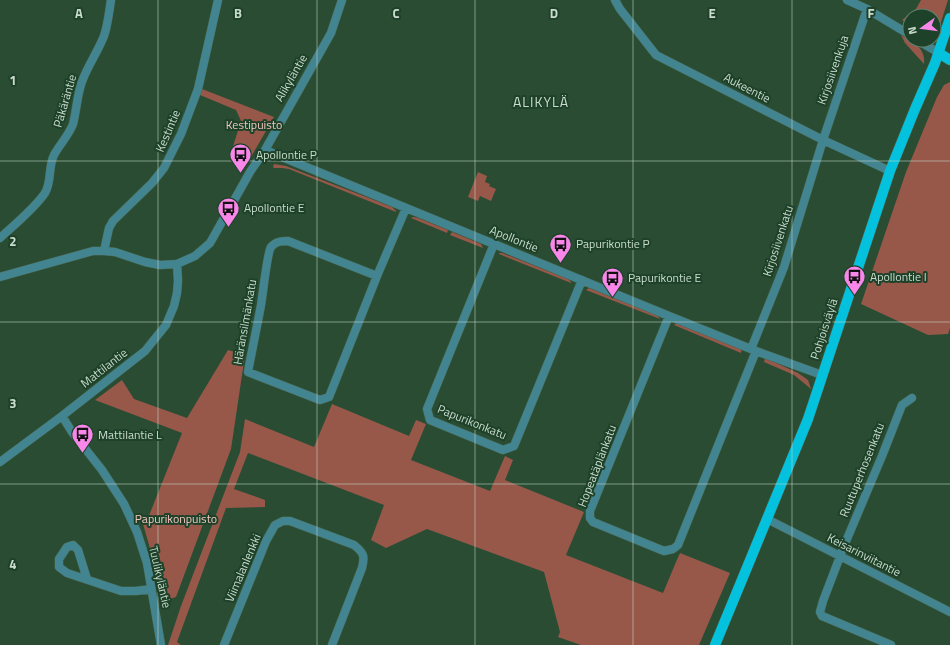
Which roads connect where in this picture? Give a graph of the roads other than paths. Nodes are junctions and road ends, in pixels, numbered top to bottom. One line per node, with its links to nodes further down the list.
1 (112, 0): 16 (street, Päkäräntie)
2 (218, 0): 18 (street, Kestintie)
3 (342, 0): 13 (street, Alikyläntie)
4 (615, 0): 12 (street, Aukeentie)
5 (847, 0): 6 (street)
6 (867, 9): 8 (street); 12 (street, Kirjosiivenkuja)
7 (950, 18): 10 (main road, Pohjoisväylä)
8 (902, 30)
9 (931, 48): 10 (street)
10 (939, 53): 11 (main road); 14 (main road, Pohjoisväylä)
11 (950, 60)
12 (823, 140): 14 (street, Aukeentie); 24 (street, Kirjosiivenkatu)
13 (265, 150): 15 (street, Apollontie); 19 (street, Alikyläntie)
14 (890, 171): 25 (main road, Pohjoisväylä)
15 (406, 208): 17 (street, Apollontie); 20 (street, Häränsilmänkatu)
16 (0, 238)
17 (494, 244): 22 (street, Apollontie); 22 (street, Papurikonkatu)
18 (104, 251): 19 (street, Alikyläntie); 21 (street, Alikyläntie)
19 (177, 264): 27 (street, Mattilantie)
20 (377, 276): 20 (street, Häränsilmänkatu)
21 (0, 278)
22 (582, 280): 23 (street, Apollontie)
23 (669, 316): 24 (street, Apollontie); 24 (street, Hopeatäplänkatu)
24 (754, 350): 25 (street, Apollontie)
25 (822, 376): 29 (main road, Pohjoisväylä)
26 (912, 398): 30 (street, Ruutuperhosenkatu)
27 (62, 416): 28 (street, Mattilantie); 32 (street, Tuulikyläntie)
28 (0, 462)
29 (767, 519): 30 (street, Keisarinviitantie); 37 (main road, Pohjoisväylä)
30 (841, 556): 33 (street, Keisarinviitantie); 38 (street, Ruutuperhosenkatu)
31 (87, 579): 32 (street)
32 (151, 589): 34 (street, Tuulikyläntie)
33 (950, 612)
34 (161, 645)
35 (224, 645): 36 (street, Viimalanlenkki)
36 (332, 645)
37 (715, 645)
38 (891, 645)

